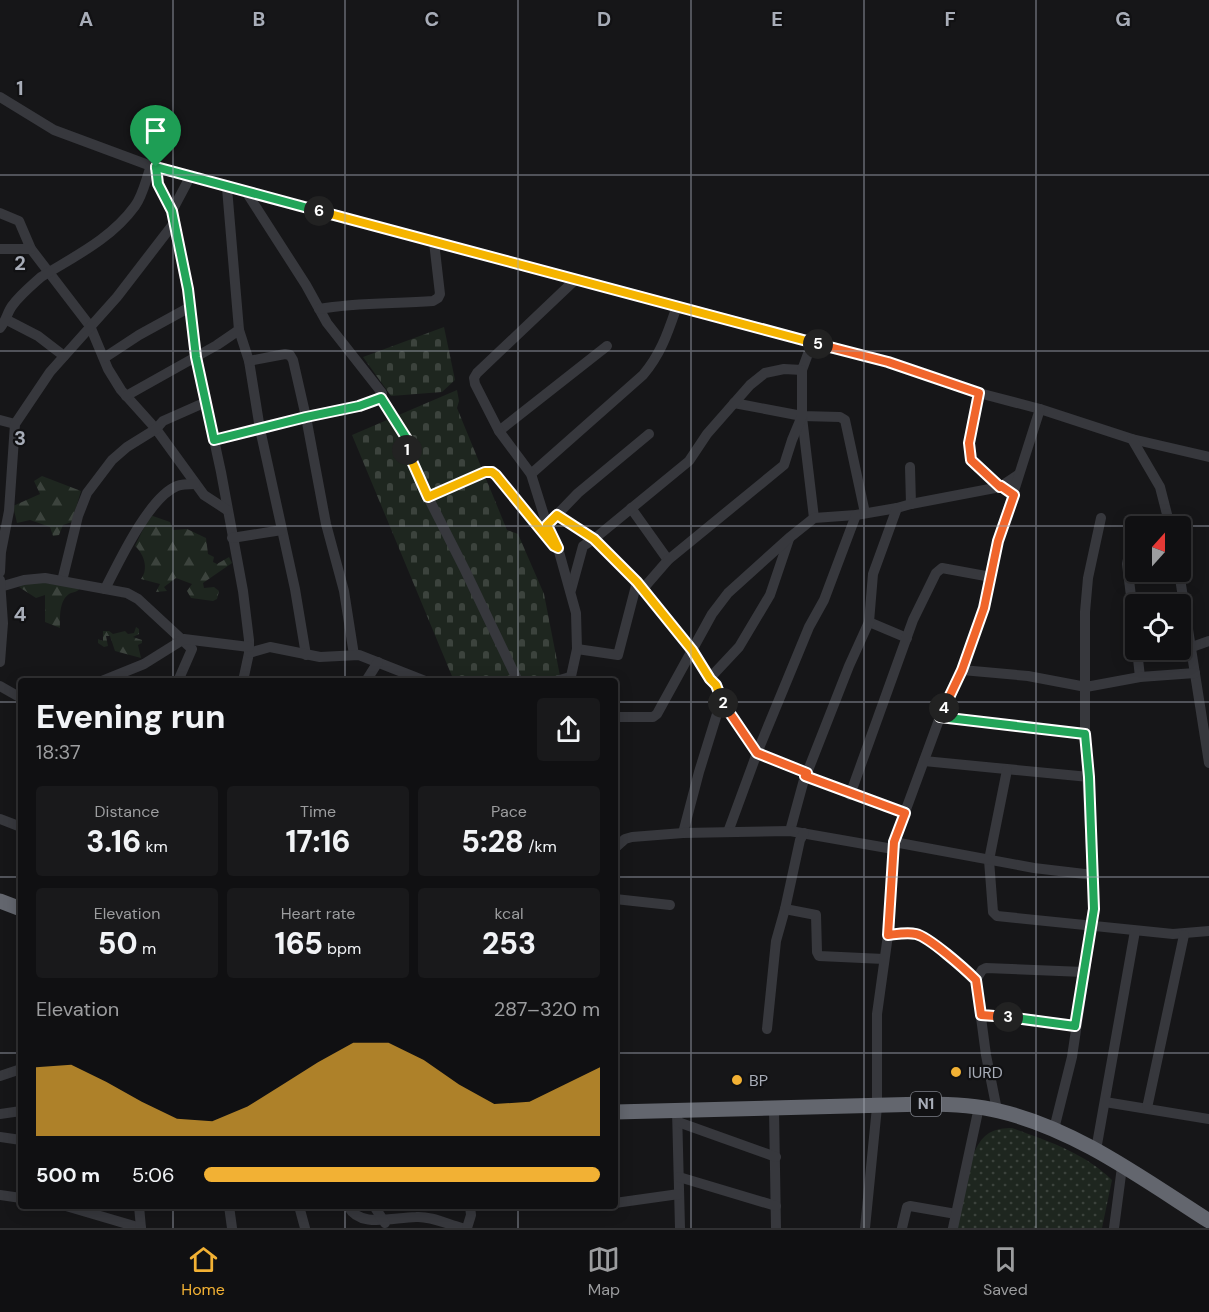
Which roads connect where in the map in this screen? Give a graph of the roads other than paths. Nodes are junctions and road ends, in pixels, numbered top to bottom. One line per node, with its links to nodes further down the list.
1 (0, 97): 2 (street)
2 (154, 167): 3 (street); 6 (street); 12 (street)
3 (190, 177): 4 (street); 6 (street)
4 (227, 188): 5 (street); 19 (street)
5 (247, 193): 9 (street); 16 (street)
6 (172, 211): 8 (street)
7 (0, 213): 11 (street)
8 (174, 223): 15 (street); 18 (street)
9 (434, 242): 13 (street); 16 (street)
10 (0, 249): 11 (street)
11 (31, 249): 12 (street)
12 (49, 272): 17 (street); 18 (street)
13 (575, 280): 14 (street); 39 (street)
14 (677, 306): 20 (street); 45 (street)
15 (190, 307): 23 (street); 24 (street)
16 (319, 309): 29 (street)
17 (2, 326): 22 (street)
18 (90, 326): 22 (street); 24 (street)
19 (239, 330): 23 (street); 25 (street)
20 (812, 343): 26 (street); 27 (street)
21 (607, 346): 39 (street)
22 (64, 356): 36 (street)
23 (196, 357): 28 (street); 30 (street)
24 (104, 358): 28 (street)
25 (249, 361): 34 (street); 38 (street)
26 (802, 370): 31 (street); 33 (street)
27 (979, 393): 32 (street); 48 (street)
28 (126, 396): 37 (street)
29 (381, 398): 34 (street); 50 (street)
30 (206, 402): 37 (street); 42 (street)
31 (734, 403): 33 (street); 52 (street)
32 (1040, 409): 41 (street); 46 (street)
33 (802, 416): 55 (street); 58 (street); 66 (street)
34 (306, 417): 38 (street); 85 (street)
35 (0, 420): 36 (street)
36 (15, 423): 67 (street)
37 (156, 429): 47 (street); 70 (street)
38 (260, 429): 42 (street); 61 (street)
39 (499, 430): 45 (street)
40 (649, 434): 56 (street)
41 (1132, 439): 43 (street); 57 (street)
42 (214, 440): 54 (street)
43 (1209, 457)
44 (910, 467): 51 (street)
45 (531, 474): 60 (street)
46 (1018, 475): 48 (street); 49 (street)
47 (195, 484): 54 (street); 74 (street)
48 (1000, 487): 49 (street); 51 (street)
49 (1014, 495): 68 (street)
50 (428, 497): 65 (street); 91 (street)
51 (911, 504): 53 (street)
52 (631, 508): 64 (street); 66 (street)
53 (897, 508): 55 (street); 76 (street)
54 (227, 510): 62 (street)
55 (861, 514): 58 (street); 108 (street)
56 (557, 515): 60 (street); 64 (street)
57 (1168, 516)
58 (814, 518): 63 (street)
59 (1101, 518): 101 (street)
60 (547, 525): 65 (street)
61 (282, 531): 62 (street); 84 (street)
62 (232, 538): 82 (street)
63 (789, 538): 83 (street); 99 (street)
64 (594, 539): 72 (street); 75 (street)
65 (558, 548): 75 (street)
66 (668, 560): 72 (street)
67 (0, 572)
68 (991, 577): 77 (street); 89 (street)
69 (0, 580): 73 (street)
70 (62, 581): 73 (street); 74 (street)
71 (1181, 582): 80 (street)
72 (640, 586): 81 (street); 83 (street)
73 (0, 587): 87 (street)
74 (105, 589): 78 (street)
75 (570, 592): 81 (street)
76 (869, 622): 77 (street); 112 (street)
77 (907, 638): 114 (street)
78 (184, 639): 82 (street); 93 (street); 94 (street)
79 (1209, 641): 80 (street)
80 (1192, 647): 90 (street)
81 (577, 649): 98 (street)
82 (249, 650): 84 (street); 95 (street)
83 (692, 650): 99 (street); 105 (street)
84 (306, 655): 85 (street)
85 (354, 655): 88 (street)
86 (1138, 660): 92 (street)
87 (0, 662)
88 (378, 662): 96 (street); 97 (street)
89 (962, 670): 101 (street); 106 (street)
90 (1195, 673): 92 (street); 102 (street)
91 (516, 677)
92 (1140, 677): 101 (street)
93 (109, 678)
94 (179, 678)
95 (244, 678)
96 (368, 678)
97 (416, 678)
98 (570, 678)
99 (710, 679): 104 (street)
100 (0, 686): 103 (street)
101 (1086, 687): 107 (street)
102 (1204, 695): 110 (street)
103 (18, 696)
104 (721, 700): 108 (street); 119 (street)
105 (618, 717)
106 (940, 717): 107 (street); 109 (street)
107 (1085, 734): 113 (street)
108 (757, 753): 112 (street); 120 (street)
109 (924, 761): 111 (street); 115 (street)
110 (1209, 763)
111 (1007, 770): 113 (street); 124 (street)
112 (806, 775): 114 (street); 118 (street)
113 (1089, 777): 125 (street)
114 (850, 795): 115 (street)
115 (905, 813): 123 (street)
116 (0, 819): 117 (street)
117 (18, 826)
118 (790, 831): 120 (street); 121 (street)
119 (683, 832): 120 (street); 122 (street)
120 (728, 832)
121 (804, 833): 123 (street); 130 (street)
122 (618, 845)
123 (894, 845): 124 (street); 135 (street)
124 (989, 860): 125 (street); 131 (street)
125 (1093, 875): 131 (street)
126 (618, 899): 128 (street)
127 (0, 901): 129 (highway)
128 (670, 905)
129 (18, 908)
130 (785, 909): 136 (street); 141 (street)
131 (1092, 926): 132 (street); 137 (street)
132 (1135, 931): 134 (street); 144 (street)
133 (1209, 931): 134 (street)
134 (1184, 934): 147 (street)
135 (888, 935): 136 (street); 138 (street)
136 (884, 959): 145 (street)
137 (1084, 972): 138 (street); 140 (street)
138 (976, 980): 139 (street)
139 (981, 1015): 140 (street); 149 (street)
140 (1075, 1026): 155 (street)
141 (767, 1029)
142 (18, 1070): 143 (street)
143 (0, 1076)
144 (1105, 1102): 147 (street); 158 (street)
145 (877, 1107): 146 (highway, N1); 148 (highway, N1); 184 (street)
146 (979, 1107): 149 (highway, N1); 174 (street)
147 (1147, 1108): 154 (street)
148 (774, 1109): 153 (highway, N1); 159 (street)
149 (997, 1110): 155 (highway, N1)
150 (18, 1111): 152 (street)
151 (618, 1112): 153 (highway, N1)
152 (0, 1114)
153 (678, 1116): 159 (street); 161 (street)
154 (1209, 1119)
155 (1054, 1130): 158 (highway, N1)
156 (0, 1137): 157 (street)
157 (18, 1140)
158 (1096, 1150): 160 (highway, N1)
159 (776, 1157): 166 (street)
160 (1122, 1167): 175 (highway, N1); 187 (street)
161 (679, 1178): 162 (street); 166 (street)
162 (679, 1194): 165 (street); 182 (street)
163 (0, 1195): 164 (street)
164 (18, 1198)
165 (618, 1203)
166 (776, 1206): 183 (street)
167 (76, 1209): 177 (street)
168 (139, 1209): 177 (street)
169 (229, 1209): 178 (street)
170 (300, 1209): 179 (street)
171 (349, 1209): 176 (street)
172 (376, 1209): 176 (street)
173 (470, 1209): 181 (street)
174 (956, 1214): 185 (street); 186 (street)
175 (1209, 1221)
176 (385, 1222): 180 (street)
177 (141, 1228)
178 (232, 1228)
179 (305, 1228)
180 (462, 1228)
181 (467, 1228)
182 (680, 1228)
183 (776, 1228)
184 (866, 1228)
185 (902, 1228)
186 (953, 1228)
187 (1114, 1228)

